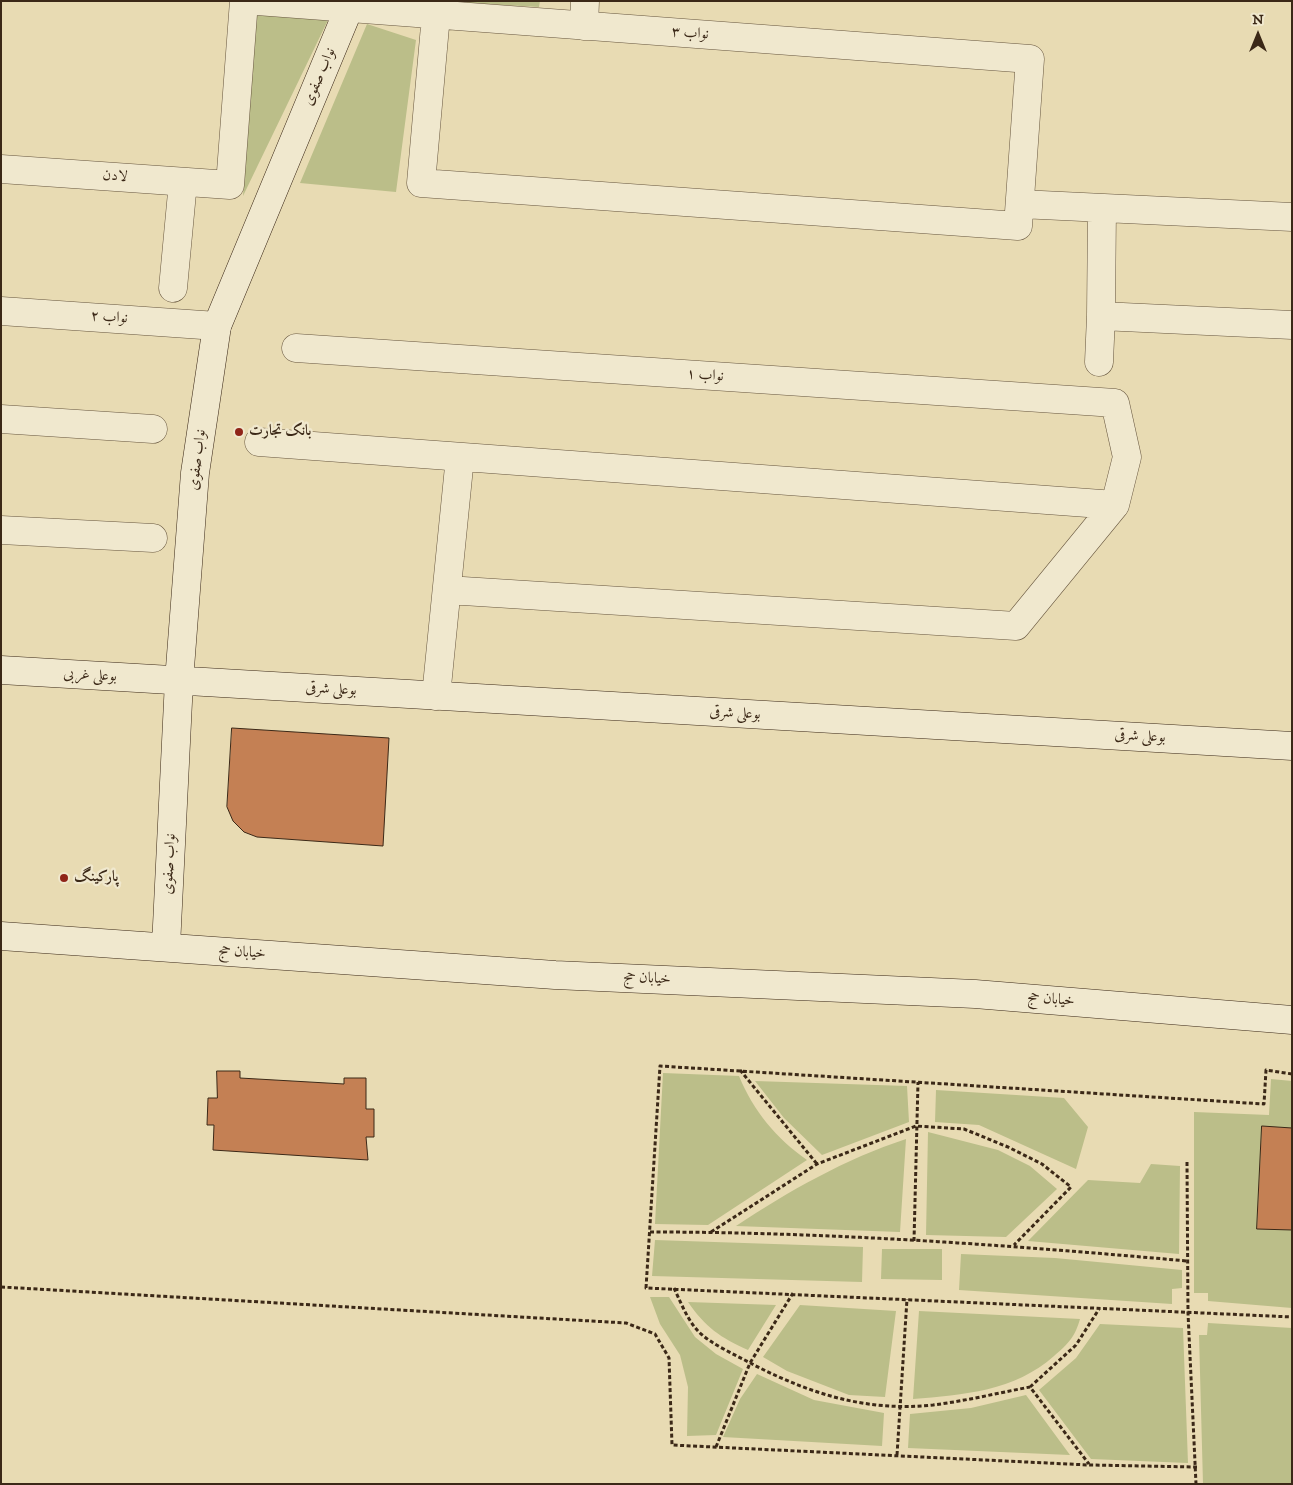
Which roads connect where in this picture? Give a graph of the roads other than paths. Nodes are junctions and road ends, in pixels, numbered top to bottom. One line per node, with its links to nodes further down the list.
1 (244, 1): 7 (street, لادن)
2 (257, 1): 3 (street, نواب ۳)
3 (351, 4): 5 (street, نواب ۳); 15 (street, نواب صفوی)
4 (584, 13): 5 (street, نواب ۳); 9 (street, نواب ۳)
5 (436, 15): 9 (street)
6 (1, 169): 7 (street, لادن)
7 (183, 182): 11 (street)
8 (1102, 208): 9 (street); 10 (street); 13 (street)
9 (1019, 215)
10 (1292, 217)
11 (173, 288)
12 (1, 311): 15 (street, نواب ۲)
13 (1101, 316): 14 (street); 17 (street)
14 (1292, 325)
15 (217, 326): 27 (street, نواب صفوی)
16 (296, 348): 22 (street, نواب ۱)
17 (1099, 362)
18 (1, 419): 19 (street)
19 (153, 429)
20 (259, 442): 21 (street)
21 (460, 457): 22 (street); 25 (street)
22 (1115, 505): 25 (street)
23 (1, 530): 24 (street)
24 (153, 538)
25 (447, 590): 28 (street)
26 (1, 670): 27 (street, بوعلی غربی)
27 (179, 681): 28 (street, بوعلی شرقی); 31 (street, نواب صفوی)
28 (436, 696): 29 (street, بوعلی شرقی)
29 (1292, 746)
30 (1, 936): 31 (street, خیابان حج)
31 (166, 946): 32 (street, خیابان حج)
32 (1292, 1020)

